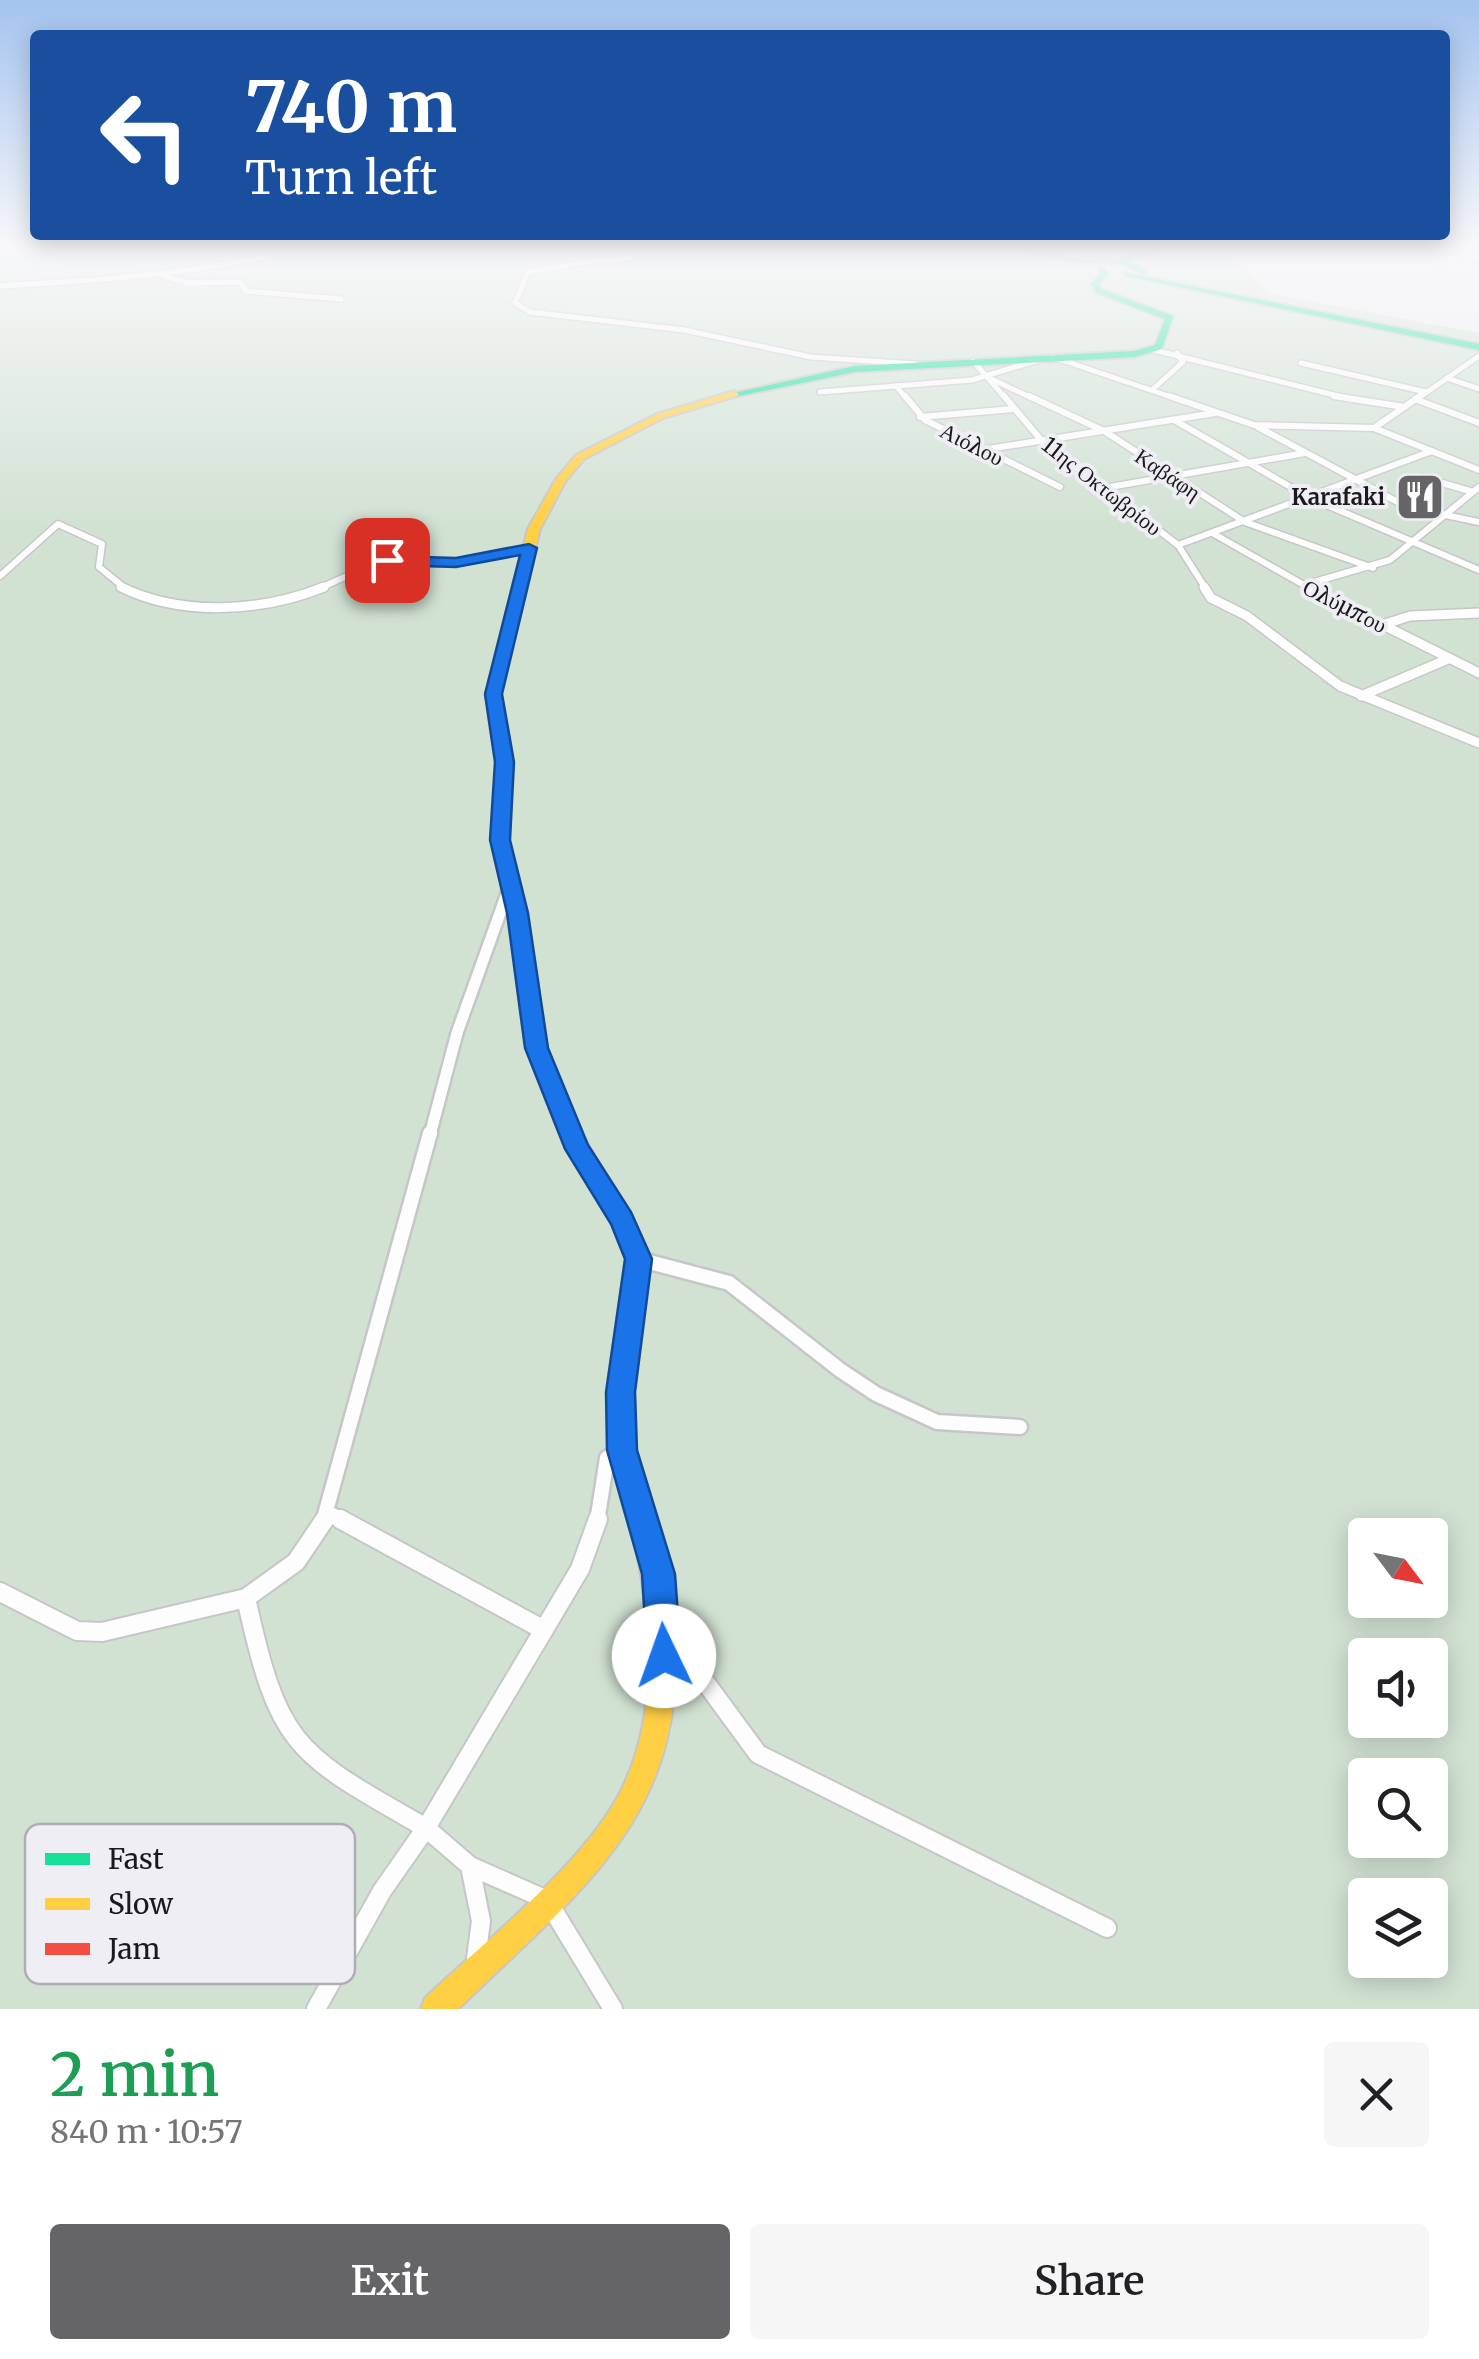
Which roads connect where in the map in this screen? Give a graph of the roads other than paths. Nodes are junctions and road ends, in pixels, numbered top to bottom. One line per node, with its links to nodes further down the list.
1 (732, 341): 11 (street)
2 (1163, 341): 5 (main road)
3 (1443, 341): 4 (main road)
4 (1478, 348): 13 (street)
5 (1154, 350): 6 (street); 9 (main road)
6 (1178, 354): 15 (street); 20 (street)
7 (1051, 357): 8 (main road); 9 (main road); 12 (street)
8 (973, 361): 11 (main road); 12 (street, Καβάφη)
9 (1105, 363): 15 (street)
10 (1301, 363): 18 (street)
11 (916, 364): 48 (main road)
12 (987, 377): 14 (street); 21 (street, 11ης Οκτωβρίου); 28 (street, Καβάφη)
13 (1448, 378): 16 (street); 18 (street)
14 (896, 386): 17 (street); 23 (street, Αιόλου)
15 (1153, 389): 22 (street)
16 (1479, 390)
17 (820, 392)
18 (1426, 392): 19 (street)
19 (1415, 400): 20 (street); 25 (street)
20 (1404, 407): 27 (street)
21 (1013, 409): 23 (street); 29 (street, 11ης Οκτωβρίου)
22 (1220, 412): 24 (street); 26 (street)
23 (920, 417): 30 (street, Αιόλου)
24 (1174, 420): 28 (street); 33 (street)
25 (1479, 424)
26 (1254, 425): 27 (street); 32 (street)
27 (1374, 428): 31 (street)
28 (1104, 431): 29 (street); 35 (street, Καβάφη)
29 (1042, 441): 30 (street); 39 (street, 11ης Οκτωβρίου)
30 (982, 450): 38 (street, Αιόλου)
31 (1432, 452): 34 (street); 37 (street)
32 (1306, 453): 33 (street); 37 (street)
33 (1246, 464): 35 (street); 41 (street)
34 (1479, 470)
35 (1170, 477): 39 (street); 43 (street, Καβάφη)
36 (1422, 477): 40 (street)
37 (1354, 480): 41 (street); 42 (street)
38 (1060, 487)
39 (1104, 488): 47 (street, 11ης Οκτωβρίου)
40 (1476, 490): 42 (street)
41 (1308, 497): 43 (street); 46 (street)
42 (1445, 518): 44 (street); 46 (street)
43 (1244, 522): 45 (street); 49 (street, Καβάφη)
44 (1479, 522)
45 (1214, 534): 47 (street); 52 (street, Ολύμπου)
46 (1414, 544): 49 (street); 50 (street)
47 (1178, 546): 57 (street, 11ης Οκτωβρίου)
48 (529, 548): 51 (street); 59 (main road)
49 (1373, 568): 52 (street)
50 (1479, 570)
51 (0, 576)
52 (1304, 586): 54 (street, Ολύμπου)
53 (1479, 614): 54 (street)
54 (1382, 625): 55 (street, Ολύμπου)
55 (1448, 659): 56 (street, Ολύμπου); 57 (street)
56 (1479, 673)
57 (1361, 696): 58 (street, 11ης Οκτωβρίου)
58 (1479, 742)
59 (510, 884): 60 (main road); 63 (street)
60 (638, 1259): 61 (street); 62 (main road)
61 (1020, 1427)
62 (622, 1450): 66 (main road); 67 (street)
63 (329, 1513): 65 (street); 67 (street)
64 (0, 1592): 65 (street)
65 (246, 1598): 68 (street)
66 (664, 1626): 70 (main road); 71 (street)
67 (544, 1630): 68 (street)
68 (426, 1828): 69 (street); 72 (street)
69 (470, 1866): 70 (street); 73 (street)
70 (547, 1900): 73 (main road); 77 (street)
71 (1108, 1928)
72 (355, 1939)
73 (474, 1970): 76 (main road)
74 (330, 1984): 75 (street)
75 (316, 2009)
76 (436, 2009)
77 (613, 2009)

